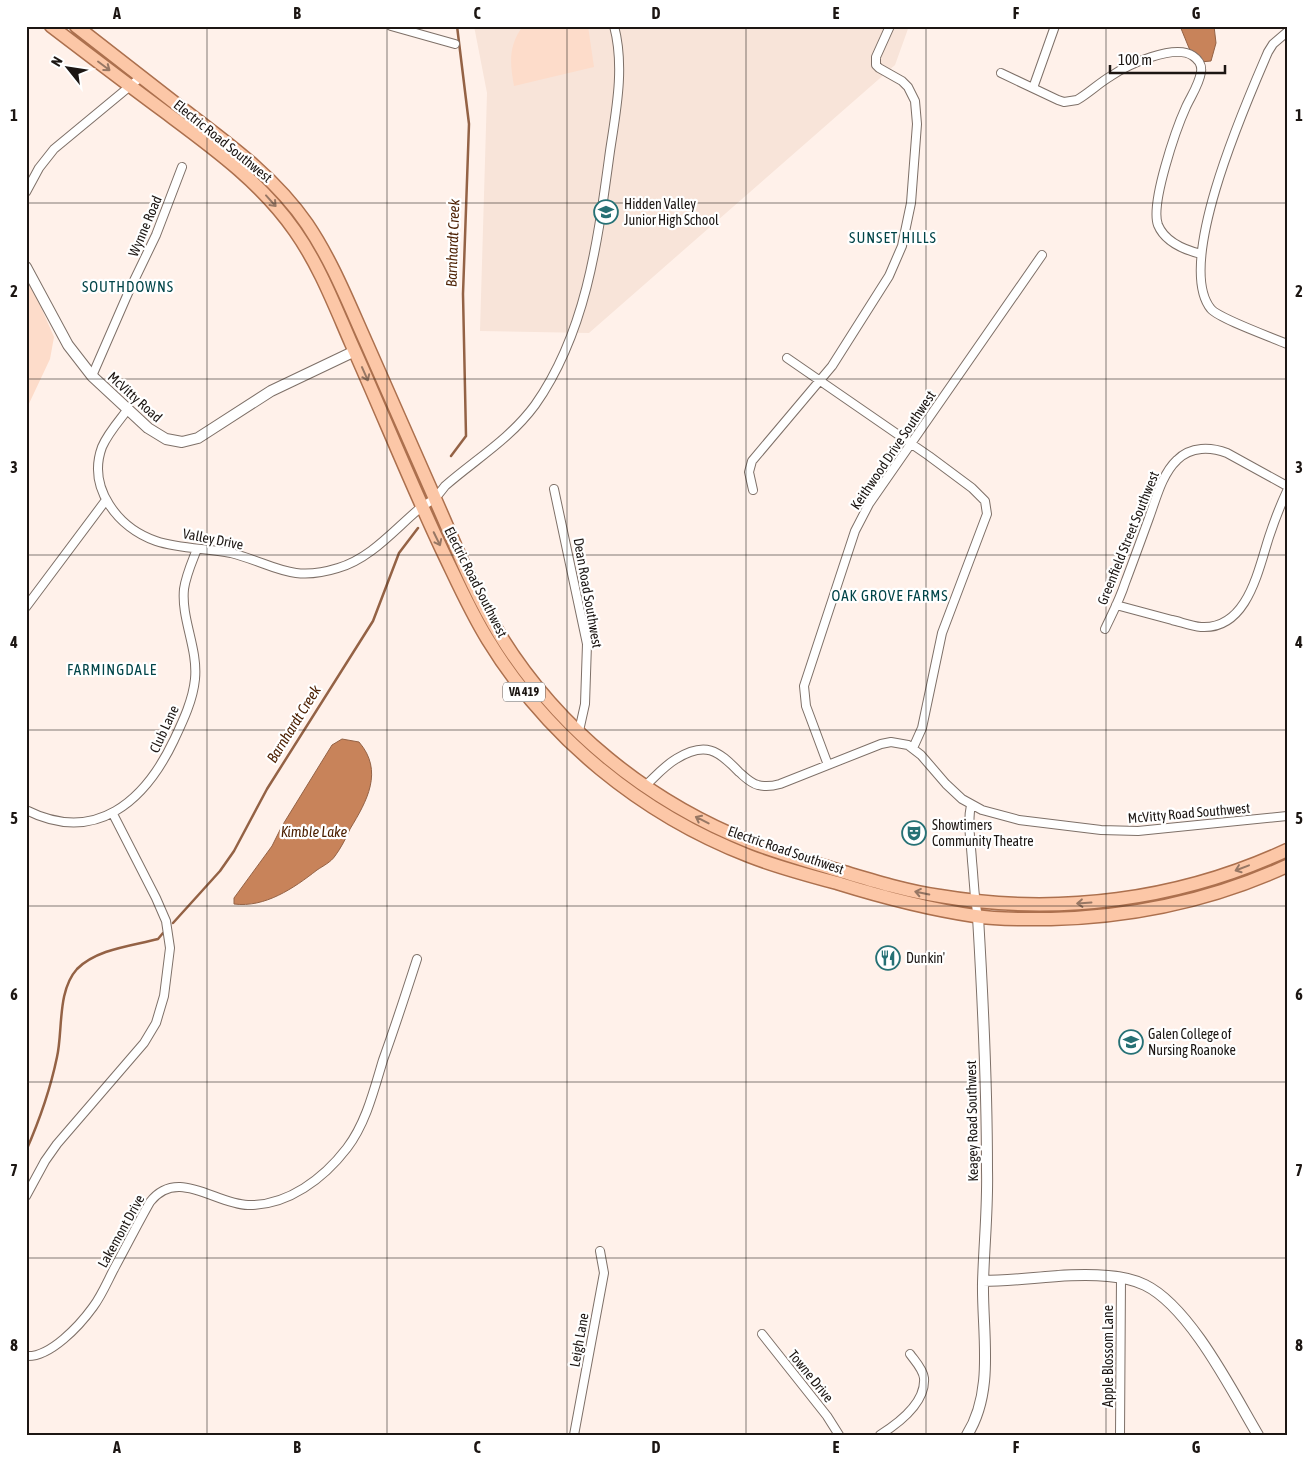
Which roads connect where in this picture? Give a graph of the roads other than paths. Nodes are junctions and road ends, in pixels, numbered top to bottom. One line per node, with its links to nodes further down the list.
1 (51, 26): 11 (main road, Electric Road Southwest / VA 419, one-way to 11)
2 (76, 26): 10 (main road, Electric Road Southwest / VA 419)
3 (391, 26): 8 (street)
4 (614, 26): 29 (street, Valley Drive)
5 (890, 26): 22 (street)
6 (1055, 26): 12 (street)
7 (1287, 32): 15 (street)
8 (455, 44)
9 (1001, 73): 12 (street)
10 (141, 78): 11 (street); 29 (main road, Electric Road Southwest / VA 419)
11 (130, 86): 14 (street); 19 (main road, Electric Road Southwest / VA 419, one-way to 19)
12 (1032, 88): 15 (street)
13 (182, 167): 21 (street, Wynne Road)
14 (26, 192)
15 (1201, 254): 18 (street)
16 (1042, 255): 24 (street, Keithwood Drive Southwest)
17 (26, 267): 21 (street, McVitty Road)
18 (1287, 344)
19 (355, 351): 23 (street, McVitty Road); 31 (main road, Electric Road Southwest / VA 419, one-way to 31)
20 (787, 358): 22 (street)
21 (92, 376): 23 (street, McVitty Road)
22 (820, 381): 24 (street); 27 (street)
23 (128, 410): 30 (street, Valley Drive)
24 (911, 444): 37 (street); 38 (street, Keithwood Drive Southwest)
25 (1287, 486): 33 (street, Greenfield Street Southwest)
26 (554, 489): 36 (street, Dean Road Southwest)
27 (753, 490)
28 (1287, 491): 33 (street)
29 (435, 498): 31 (street, Valley Drive); 36 (main road, Electric Road Southwest / VA 419)
30 (106, 500): 32 (street, Valley Drive); 34 (street)
31 (422, 507): 32 (street, Valley Drive); 47 (main road, Electric Road Southwest / VA 419, one-way to 47)
32 (197, 549): 42 (street, Club Lane)
33 (1116, 605): 35 (street, Greenfield Street Southwest)
34 (26, 607)
35 (1105, 629)
36 (579, 731): 39 (main road, Electric Road Southwest / VA 419)
37 (914, 748): 38 (street); 40 (street, McVitty Road Southwest)
38 (828, 765): 39 (street)
39 (644, 787): 46 (main road, Electric Road Southwest / VA 419, one-way to 39)
40 (971, 805): 43 (street, McVitty Road Southwest); 46 (street, Keagey Road Southwest)
41 (26, 810): 42 (street, Club Lane)
42 (113, 814): 49 (street)
43 (1287, 816)
44 (1287, 850): 46 (main road, Electric Road Southwest / VA 419, one-way to 46)
45 (1287, 866): 47 (main road, Electric Road Southwest / VA 419)
46 (975, 901): 47 (street, Keagey Road Southwest)
47 (978, 916): 52 (street, Keagey Road Southwest)
48 (417, 959): 55 (street, Lakemont Drive)
49 (26, 1196)
50 (600, 1251): 56 (street, Leigh Lane)
51 (1120, 1277): 52 (street); 60 (street, Apple Blossom Lane); 61 (street)
52 (983, 1281): 59 (street, Keagey Road Southwest)
53 (762, 1334): 57 (street, Towne Drive)
54 (910, 1354): 58 (street)
55 (26, 1356)
56 (574, 1435)
57 (839, 1435)
58 (880, 1435)
59 (967, 1435)
60 (1120, 1435)
61 (1258, 1435)

